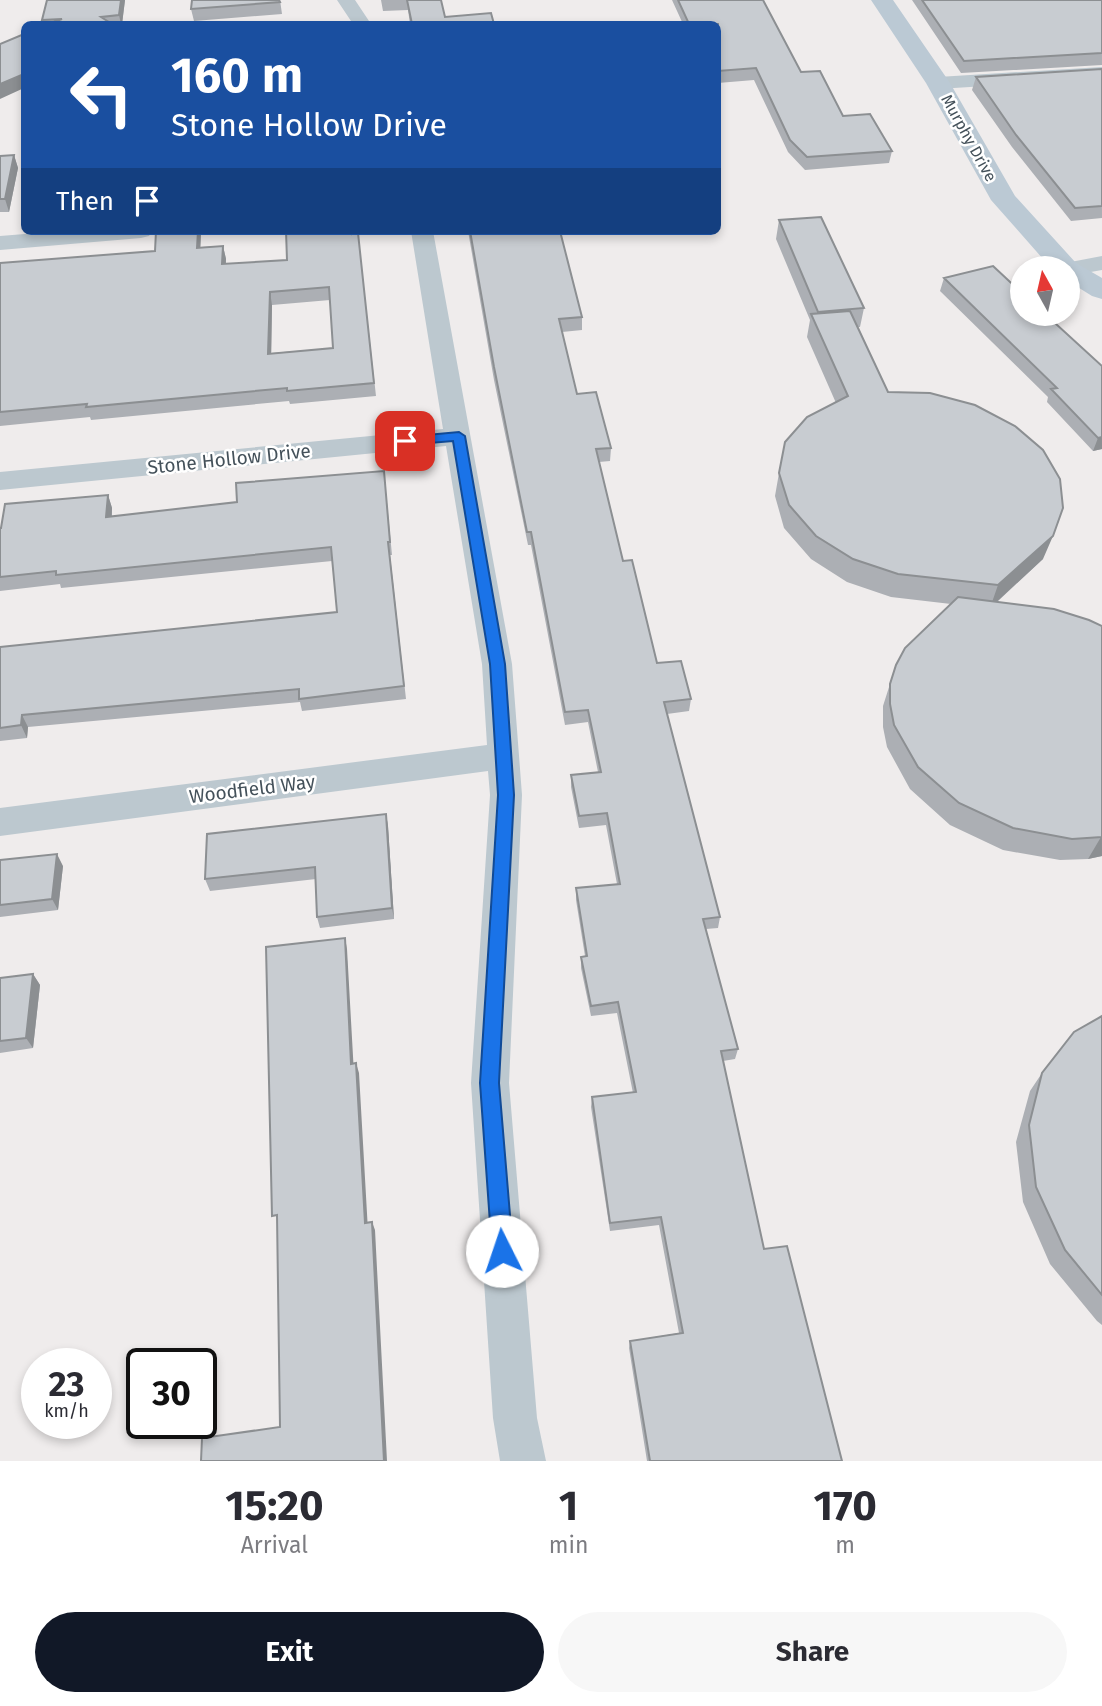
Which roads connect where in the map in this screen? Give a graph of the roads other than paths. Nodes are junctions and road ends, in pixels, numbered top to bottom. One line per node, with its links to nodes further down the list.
1 (346, 0): 3 (street)
2 (882, 0): 5 (street, Murphy Drive)
3 (360, 21)
4 (1102, 73): 5 (street)
5 (938, 83): 9 (street, Murphy Drive)
6 (60, 235): 8 (street)
7 (423, 235): 14 (street)
8 (0, 243)
9 (1055, 256)
10 (1102, 263): 11 (street)
11 (1080, 267)
12 (1080, 277): 13 (street, Murphy Drive)
13 (1102, 290)
14 (459, 436): 15 (street, Stone Hollow Drive); 16 (street)
15 (0, 481)
16 (505, 756): 17 (street, Woodfield Way); 18 (street)
17 (0, 822)
18 (523, 1461)

